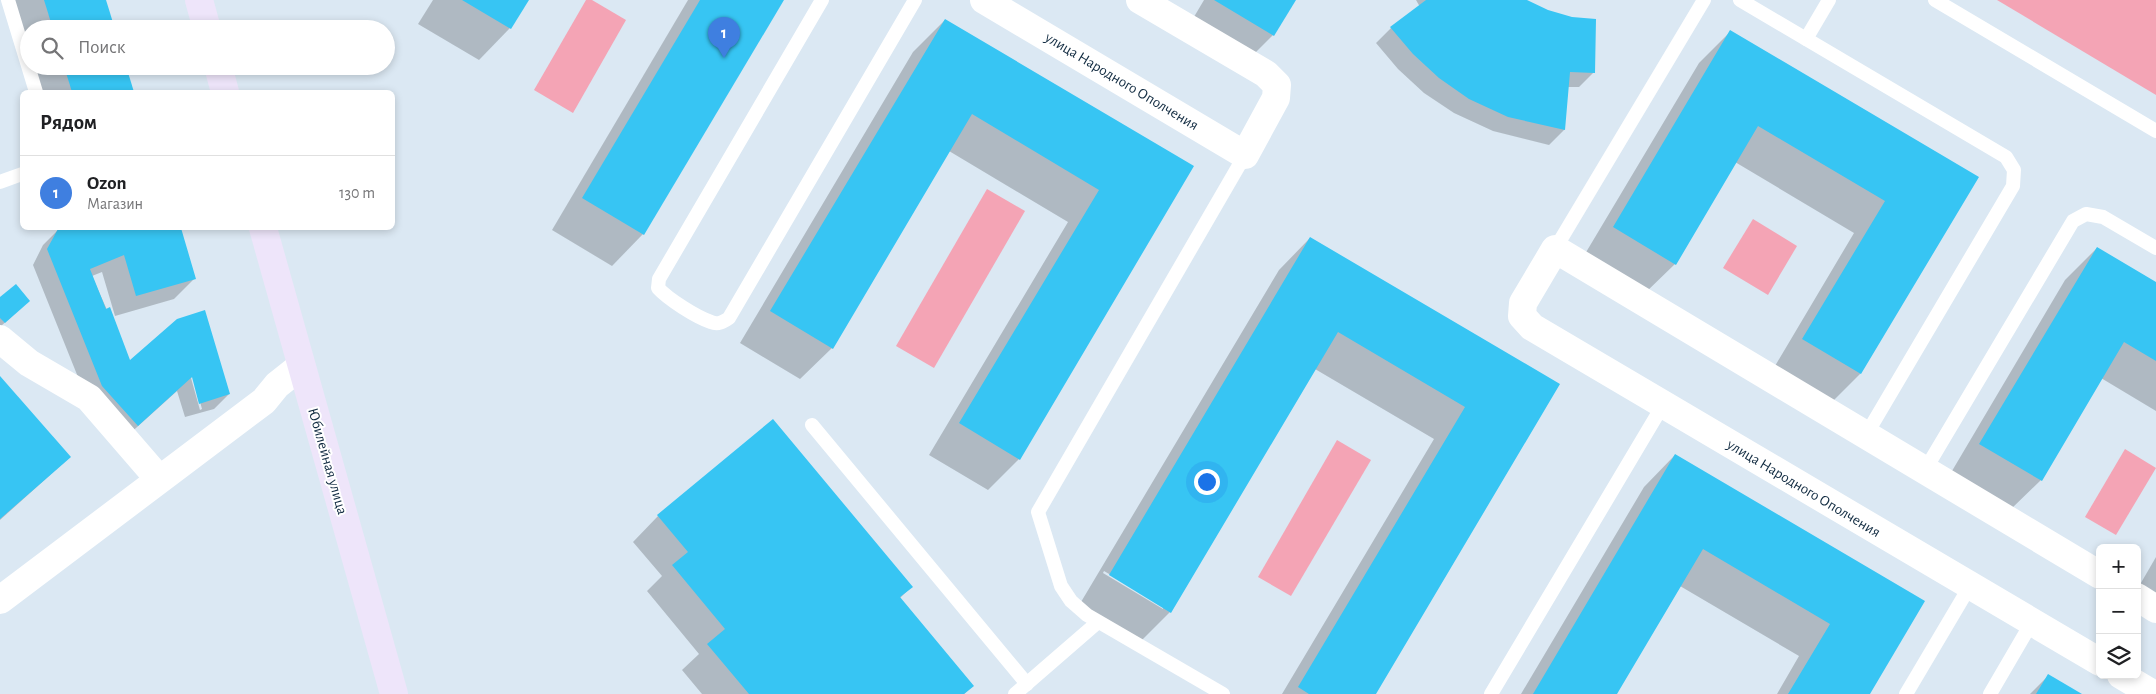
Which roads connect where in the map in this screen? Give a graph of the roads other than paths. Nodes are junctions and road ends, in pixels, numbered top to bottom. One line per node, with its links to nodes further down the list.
1 (8, 0): 12 (lane)
2 (199, 0): 11 (main road)
3 (822, 0): 4 (lane)
4 (914, 0)
5 (984, 0): 19 (street, улица Народного Ополчения)
6 (1140, 0): 19 (street)
7 (1704, 0): 23 (lane)
8 (1740, 0): 13 (lane)
9 (1829, 0): 13 (lane)
10 (1935, 0): 18 (lane)
11 (205, 20)
12 (20, 39)
13 (1806, 39): 29 (lane)
14 (31, 75): 16 (lane)
15 (220, 75): 17 (main road)
16 (35, 90)
17 (224, 90)
18 (2156, 131)
19 (1241, 162): 37 (lane)
20 (20, 175): 21 (lane)
21 (0, 182)
22 (264, 230): 26 (main road, Юбилейная улица)
23 (1560, 241): 27 (street, улица Народного Ополчения); 29 (street)
24 (2156, 248): 30 (lane)
25 (0, 339): 31 (street)
26 (301, 366): 31 (street); 42 (main road, Юбилейная улица)
27 (1663, 405): 33 (street, улица Народного Ополчения); 45 (lane)
28 (812, 424): 41 (lane)
29 (1866, 435): 30 (street)
30 (1925, 470): 32 (street)
31 (159, 480): 34 (street)
32 (2096, 573)
33 (1970, 586): 38 (street, улица Народного Ополчения); 46 (lane)
34 (0, 600)
35 (2141, 600): 36 (street)
36 (2156, 608)
37 (1098, 622): 41 (lane); 44 (lane)
38 (2032, 622): 39 (street, улица Народного Ополчения); 47 (lane)
39 (2096, 660)
40 (2129, 679): 48 (street)
41 (1027, 684): 43 (lane)
42 (394, 694)
43 (1015, 694)
44 (1223, 694)
45 (1491, 694)
46 (1906, 694)
47 (1990, 694)
48 (2153, 694)

